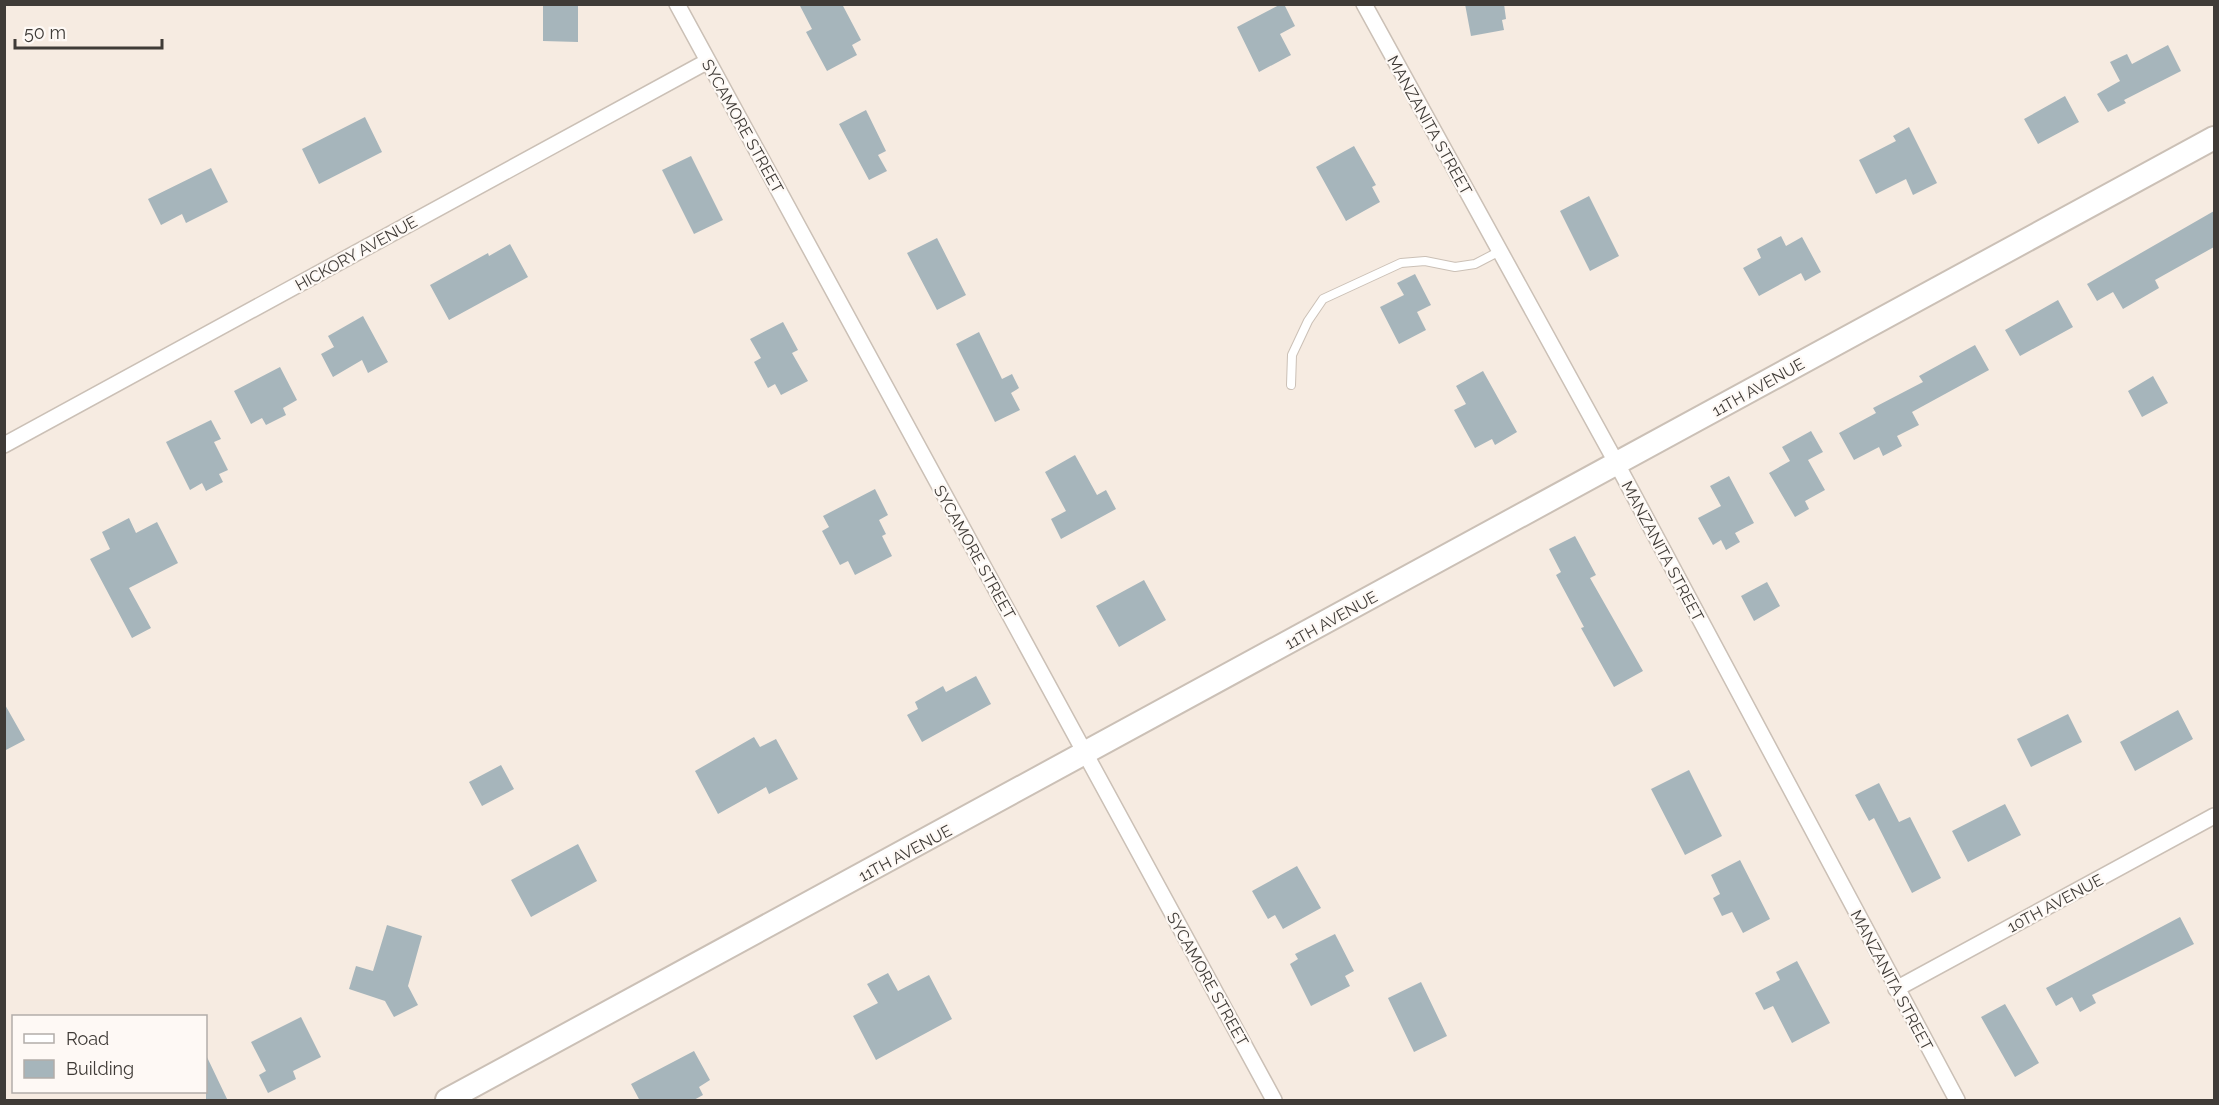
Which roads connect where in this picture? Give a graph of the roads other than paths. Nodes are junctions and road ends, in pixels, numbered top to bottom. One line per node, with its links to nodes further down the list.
1 (677, 4): 3 (street, SYCAMORE STREET)
2 (1364, 4): 5 (street, MANZANITA STREET)
3 (708, 61): 7 (street, HICKORY AVENUE); 9 (street, SYCAMORE STREET)
4 (2214, 138): 8 (main road, 11TH AVENUE)
5 (1500, 251): 6 (lane); 8 (street, MANZANITA STREET)
6 (1291, 385)
7 (4, 445)
8 (1617, 464): 9 (main road, 11TH AVENUE); 11 (street, MANZANITA STREET)
9 (1086, 755): 12 (main road, 11TH AVENUE); 13 (street, SYCAMORE STREET)
10 (2214, 816): 11 (street, 10TH AVENUE)
11 (1896, 989): 14 (street, MANZANITA STREET)
12 (447, 1101)
13 (1274, 1101)
14 (1957, 1101)

